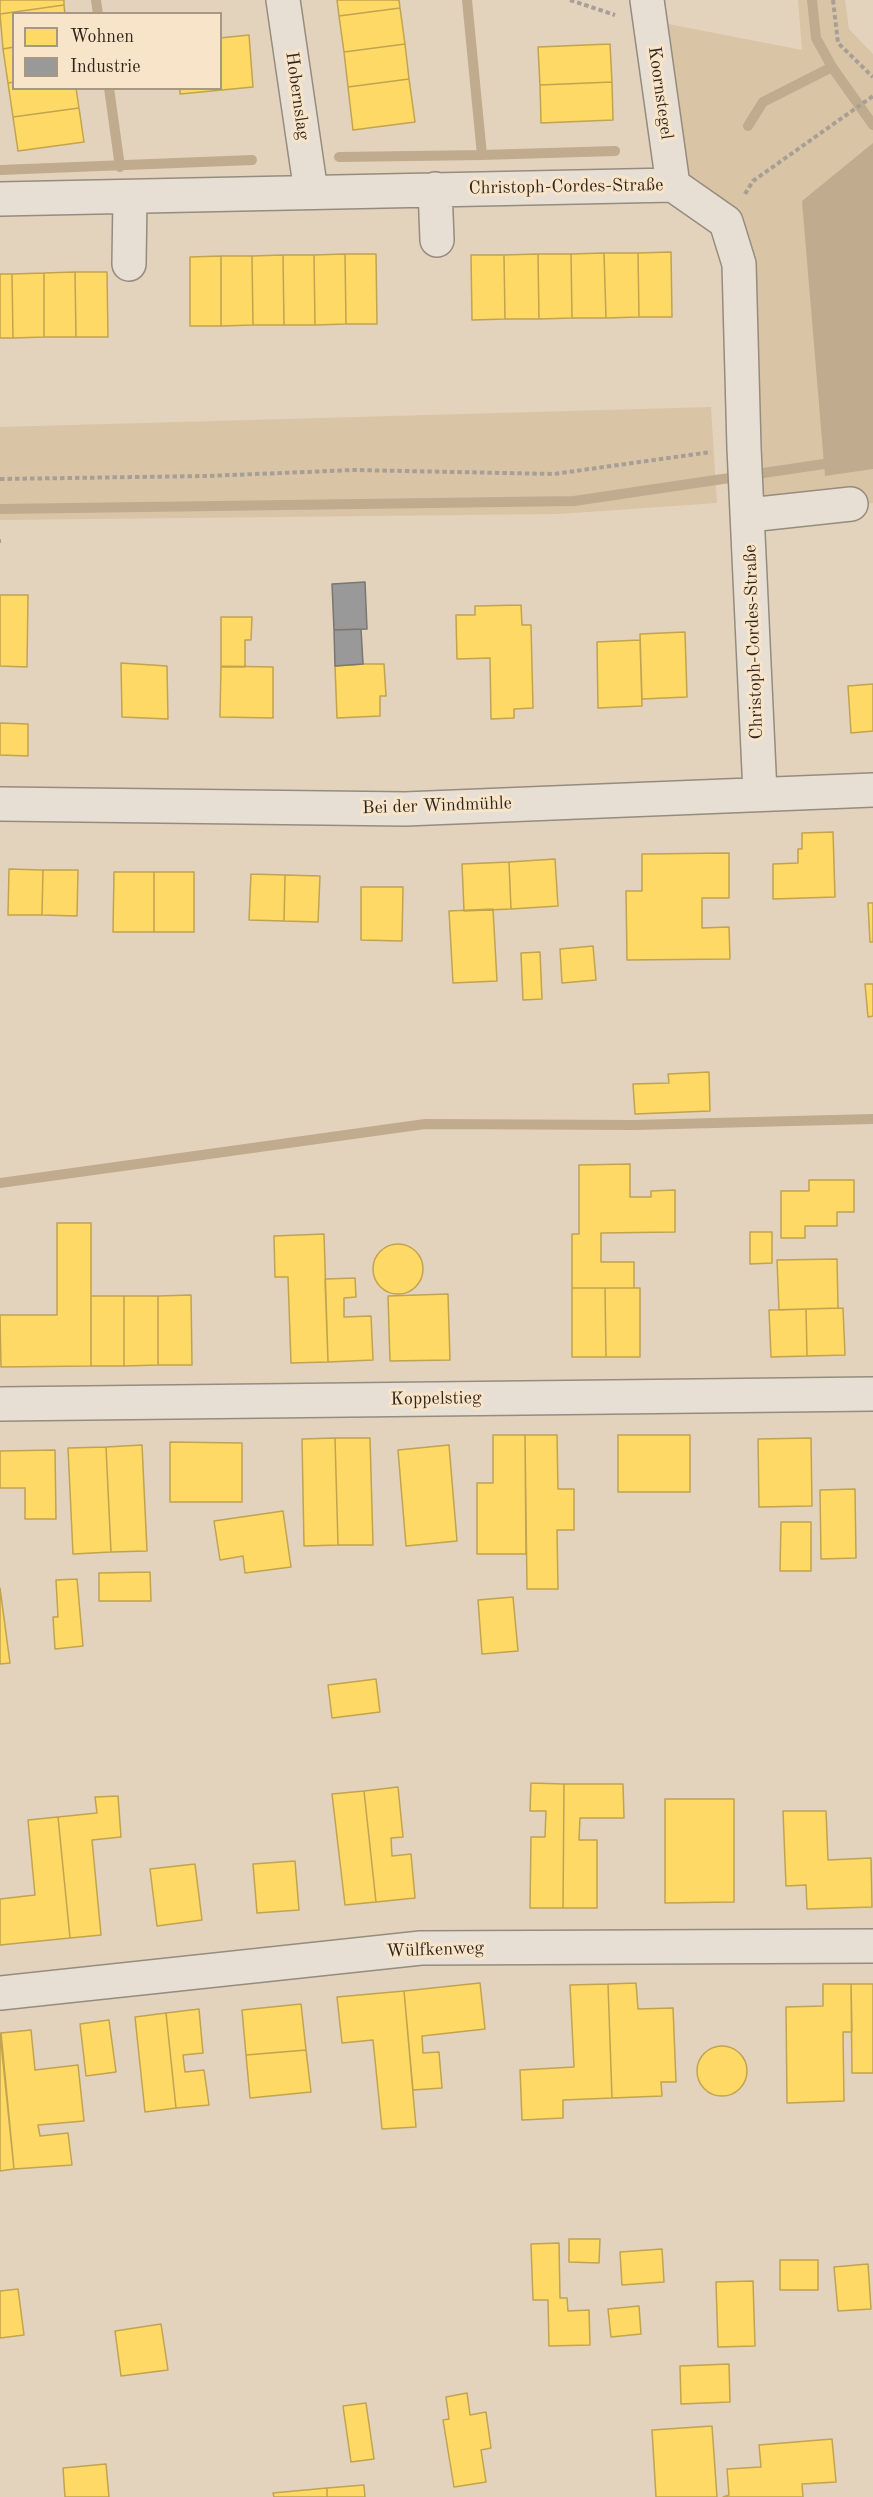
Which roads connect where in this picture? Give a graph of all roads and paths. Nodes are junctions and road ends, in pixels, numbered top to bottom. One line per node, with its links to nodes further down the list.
1 (283, 0): 8 (street, Hobernslag)
2 (647, 0): 6 (street, Koornstegel)
3 (833, 0): 4 (path)
4 (873, 77)
5 (873, 97): 11 (path)
6 (673, 185): 7 (street, Christoph-Cordes-Straße); 11 (street, Christoph-Cordes-Straße)
7 (435, 189): 8 (street, Christoph-Cordes-Straße); 12 (street)
8 (311, 192): 9 (street, Christoph-Cordes-Straße)
9 (130, 196): 10 (street, Christoph-Cordes-Straße); 13 (street)
10 (0, 200)
11 (726, 222): 14 (street, Christoph-Cordes-Straße)
12 (437, 240)
13 (129, 264)
14 (744, 448): 15 (path); 17 (street, Christoph-Cordes-Straße)
15 (0, 479)
16 (851, 504): 17 (street)
17 (749, 515): 19 (street, Christoph-Cordes-Straße)
18 (873, 789): 19 (street, Bei der Windmühle)
19 (760, 794): 20 (street, Bei der Windmühle)
20 (0, 804)
21 (873, 1394): 22 (street, Koppelstieg)
22 (0, 1404)
23 (873, 1946): 24 (street, Wülfkenweg)
24 (0, 1993)

